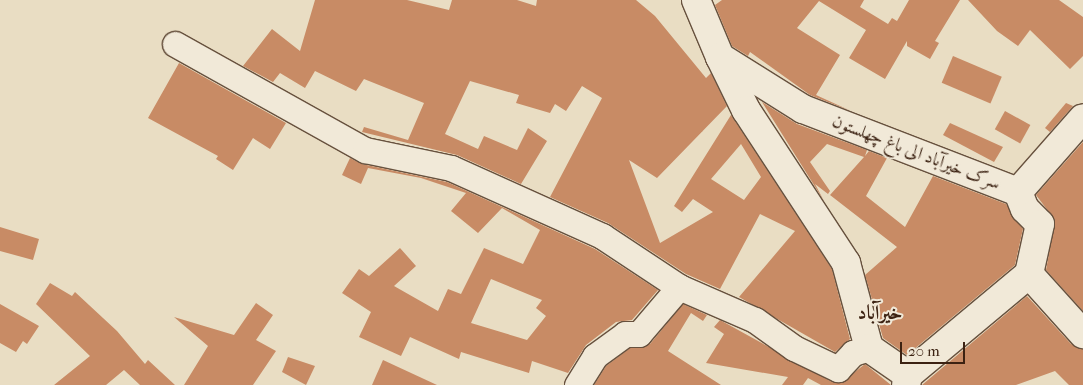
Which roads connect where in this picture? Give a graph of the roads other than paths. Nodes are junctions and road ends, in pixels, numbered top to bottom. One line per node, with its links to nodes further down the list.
1 (696, 0): 3 (street)
2 (175, 44): 7 (street)
3 (720, 57): 5 (street, سرک خیرآباد الی باغ چهلستون); 9 (street)
4 (1083, 118): 5 (street)
5 (1018, 192): 6 (street, سرک خیرآباد الی باغ چهلستون)
6 (1029, 274): 8 (street); 10 (street)
7 (679, 287): 9 (street); 11 (street)
8 (1083, 334)
9 (869, 348): 10 (street)
10 (907, 380)
11 (577, 385)

